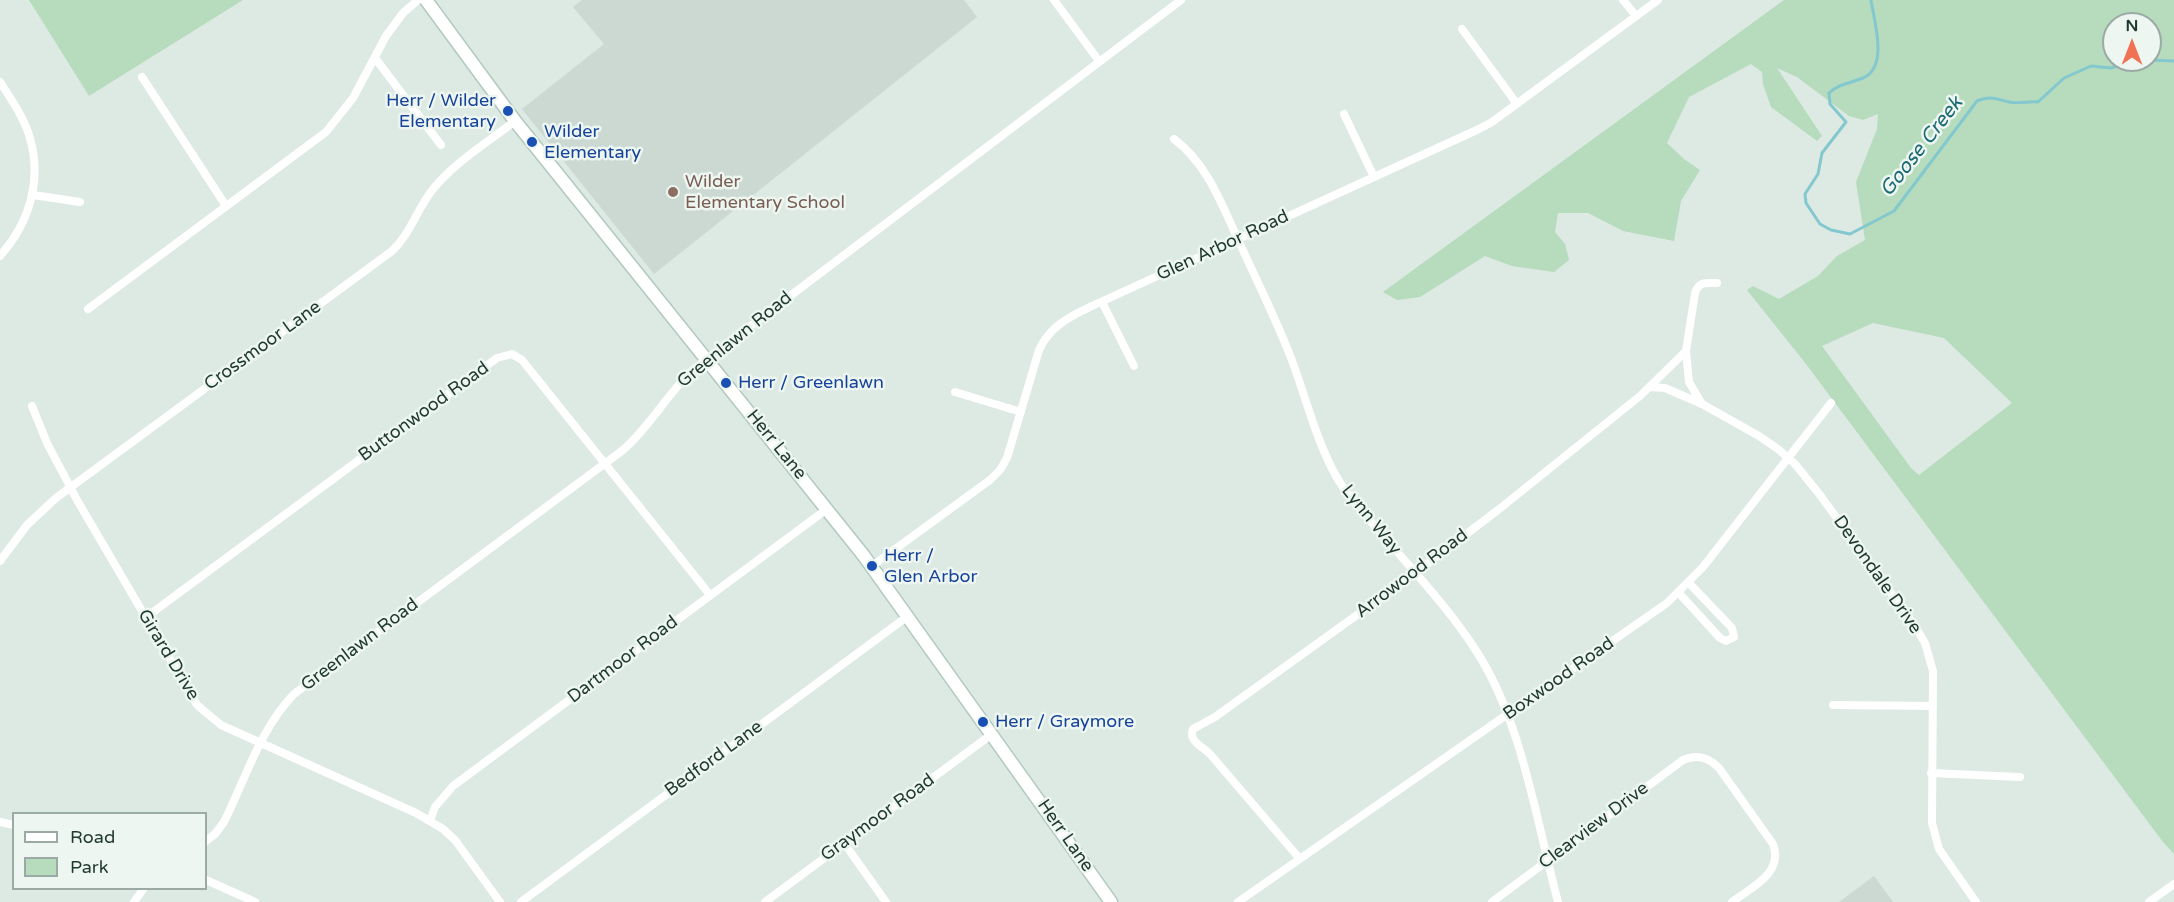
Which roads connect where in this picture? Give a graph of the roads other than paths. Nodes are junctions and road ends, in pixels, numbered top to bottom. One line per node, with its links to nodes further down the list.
1 (418, 0): 9 (street)
2 (426, 0): 15 (main road, Herr Lane)
3 (1054, 0): 10 (street)
4 (1181, 0): 10 (street, Greenlawn Road)
5 (1623, 0): 7 (street)
6 (1658, 0): 7 (street, Glen Arbor Road)
7 (1636, 16): 13 (street, Glen Arbor Road)
8 (1462, 29): 13 (street)
9 (375, 58): 17 (street); 21 (street)
10 (1099, 62): 28 (street, Greenlawn Road)
11 (142, 77): 21 (street)
12 (0, 82): 19 (street)
13 (1517, 104): 18 (street, Glen Arbor Road)
14 (1344, 114): 18 (street)
15 (515, 121): 28 (main road, Herr Lane); 38 (street, Crossmoor Lane)
16 (1174, 140): 22 (street, Lynn Way)
17 (441, 145)
18 (1374, 177): 22 (street, Glen Arbor Road)
19 (33, 195): 20 (street); 23 (street)
20 (80, 202)
21 (226, 206): 26 (street)
22 (1237, 239): 25 (street, Glen Arbor Road); 42 (street, Lynn Way)
23 (0, 256)
24 (1717, 283): 27 (street)
25 (1102, 302): 29 (street); 35 (street, Glen Arbor Road)
26 (88, 309)
27 (1686, 351): 30 (street, Arrowood Road); 33 (street)
28 (708, 359): 37 (street, Greenlawn Road); 39 (main road, Herr Lane)
29 (1134, 366)
30 (1650, 387): 33 (street, Devondale Drive); 42 (street, Arrowood Road)
31 (955, 392): 35 (street)
32 (1831, 403): 36 (street, Boxwood Road)
33 (1702, 404): 36 (street, Devondale Drive)
34 (32, 406): 38 (street, Girard Drive)
35 (1021, 412): 41 (street, Glen Arbor Road)
36 (1788, 458): 43 (street, Boxwood Road); 49 (street, Devondale Drive)
37 (605, 463): 45 (street, Buttonwood Road); 47 (street, Buttonwood Road); 52 (street, Greenlawn Road)
38 (71, 488): 40 (street, Crossmoor Lane); 47 (street, Girard Drive)
39 (827, 509): 41 (main road, Herr Lane); 45 (street, Dartmoor Road)
40 (0, 561)
41 (872, 566): 46 (main road, Herr Lane)
42 (1415, 573): 50 (street, Lynn Way); 58 (street, Arrowood Road)
43 (1689, 582): 44 (street, Boxwood Road); 44 (street)
44 (1678, 592): 50 (street, Boxwood Road)
45 (710, 595): 55 (street, Dartmoor Road)
46 (908, 616): 51 (main road, Herr Lane); 64 (street, Bedford Lane)
47 (145, 618): 52 (street, Girard Drive)
48 (1833, 705): 49 (street)
49 (1933, 706): 53 (street, Devondale Drive)
50 (1508, 714): 58 (street, Boxwood Road); 59 (street, Lynn Way)
51 (992, 734): 57 (street, Graymoor Road); 67 (main road, Herr Lane)
52 (260, 743): 55 (street, Girard Drive); 56 (street, Greenlawn Road)
53 (1931, 773): 54 (street); 72 (street, Devondale Drive)
54 (2020, 777)
55 (430, 820): 63 (street, Girard Drive)
56 (207, 840)
57 (844, 843): 65 (street, Graymoor Road); 66 (street)
58 (1300, 859): 68 (street, Boxwood Road)
59 (1547, 860): 69 (street, Clearview Drive); 70 (street, Lynn Way); 71 (street, Clearview Drive)
60 (207, 880): 62 (street)
61 (2174, 884): 73 (street)
62 (255, 902)
63 (500, 902)
64 (521, 902)
65 (765, 902)
66 (886, 902)
67 (1111, 902)
68 (1238, 902)
69 (1492, 902)
70 (1558, 902)
71 (1732, 902)
72 (1976, 902)
73 (2149, 902)

